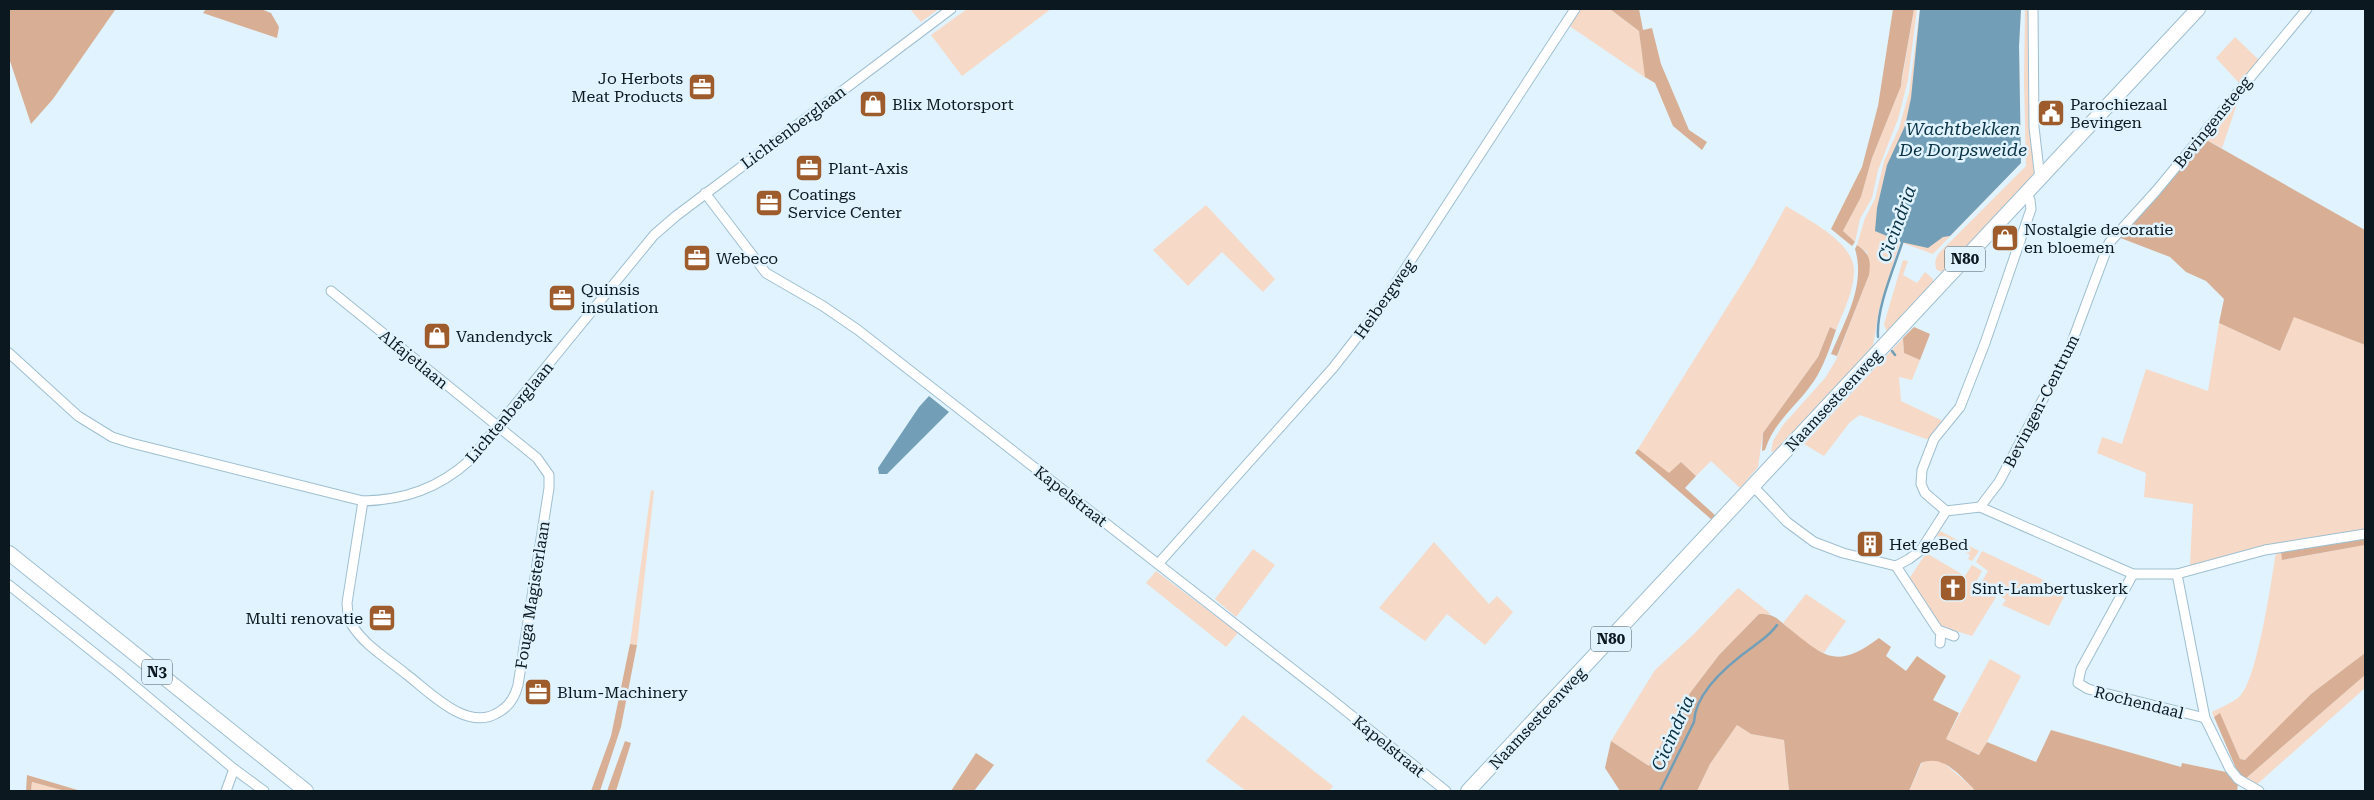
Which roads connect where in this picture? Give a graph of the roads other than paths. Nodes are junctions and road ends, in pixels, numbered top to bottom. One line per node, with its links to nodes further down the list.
1 (952, 9): 7 (street, Lichtenberglaan)
2 (1575, 9): 19 (street, Heibergweg)
3 (2033, 9): 6 (street)
4 (2198, 9): 6 (main road, Naamsesteenweg / N80)
5 (2307, 9): 9 (street, Bevingensteeg)
6 (2040, 179): 8 (main road, Naamsesteenweg / N80)
7 (706, 193): 12 (street, Lichtenberglaan); 19 (street, Kapelstraat)
8 (2025, 194): 13 (main road, Naamsesteenweg / N80); 16 (street)
9 (2116, 234): 15 (street, Bevingen-Centrum)
10 (331, 291): 12 (street, Alfajetlaan)
11 (9, 353): 14 (street, Lichtenberglaan)
12 (498, 426): 14 (street, Lichtenberglaan); 14 (street, Fouga Magisterlaan)
13 (1753, 486): 20 (street); 33 (main road, Naamsesteenweg / N80)
14 (364, 500)
15 (1980, 507): 16 (street); 21 (street)
16 (1946, 511): 20 (street)
17 (2365, 534): 22 (street)
18 (9, 553): 31 (main road, N3)
19 (1158, 564): 32 (street, Kapelstraat)
20 (1896, 566): 24 (street)
21 (2133, 574): 22 (street); 27 (street, Rochendaal)
22 (2177, 574): 27 (street, Rochendaal)
23 (9, 585): 28 (street)
24 (1941, 632): 25 (street); 26 (street)
25 (1954, 636)
26 (1940, 643)
27 (2205, 718): 34 (street, Rochendaal)
28 (234, 769): 29 (street); 30 (street)
29 (226, 791)
30 (264, 791)
31 (306, 791)
32 (1446, 791)
33 (1468, 791)
34 (2259, 791)

